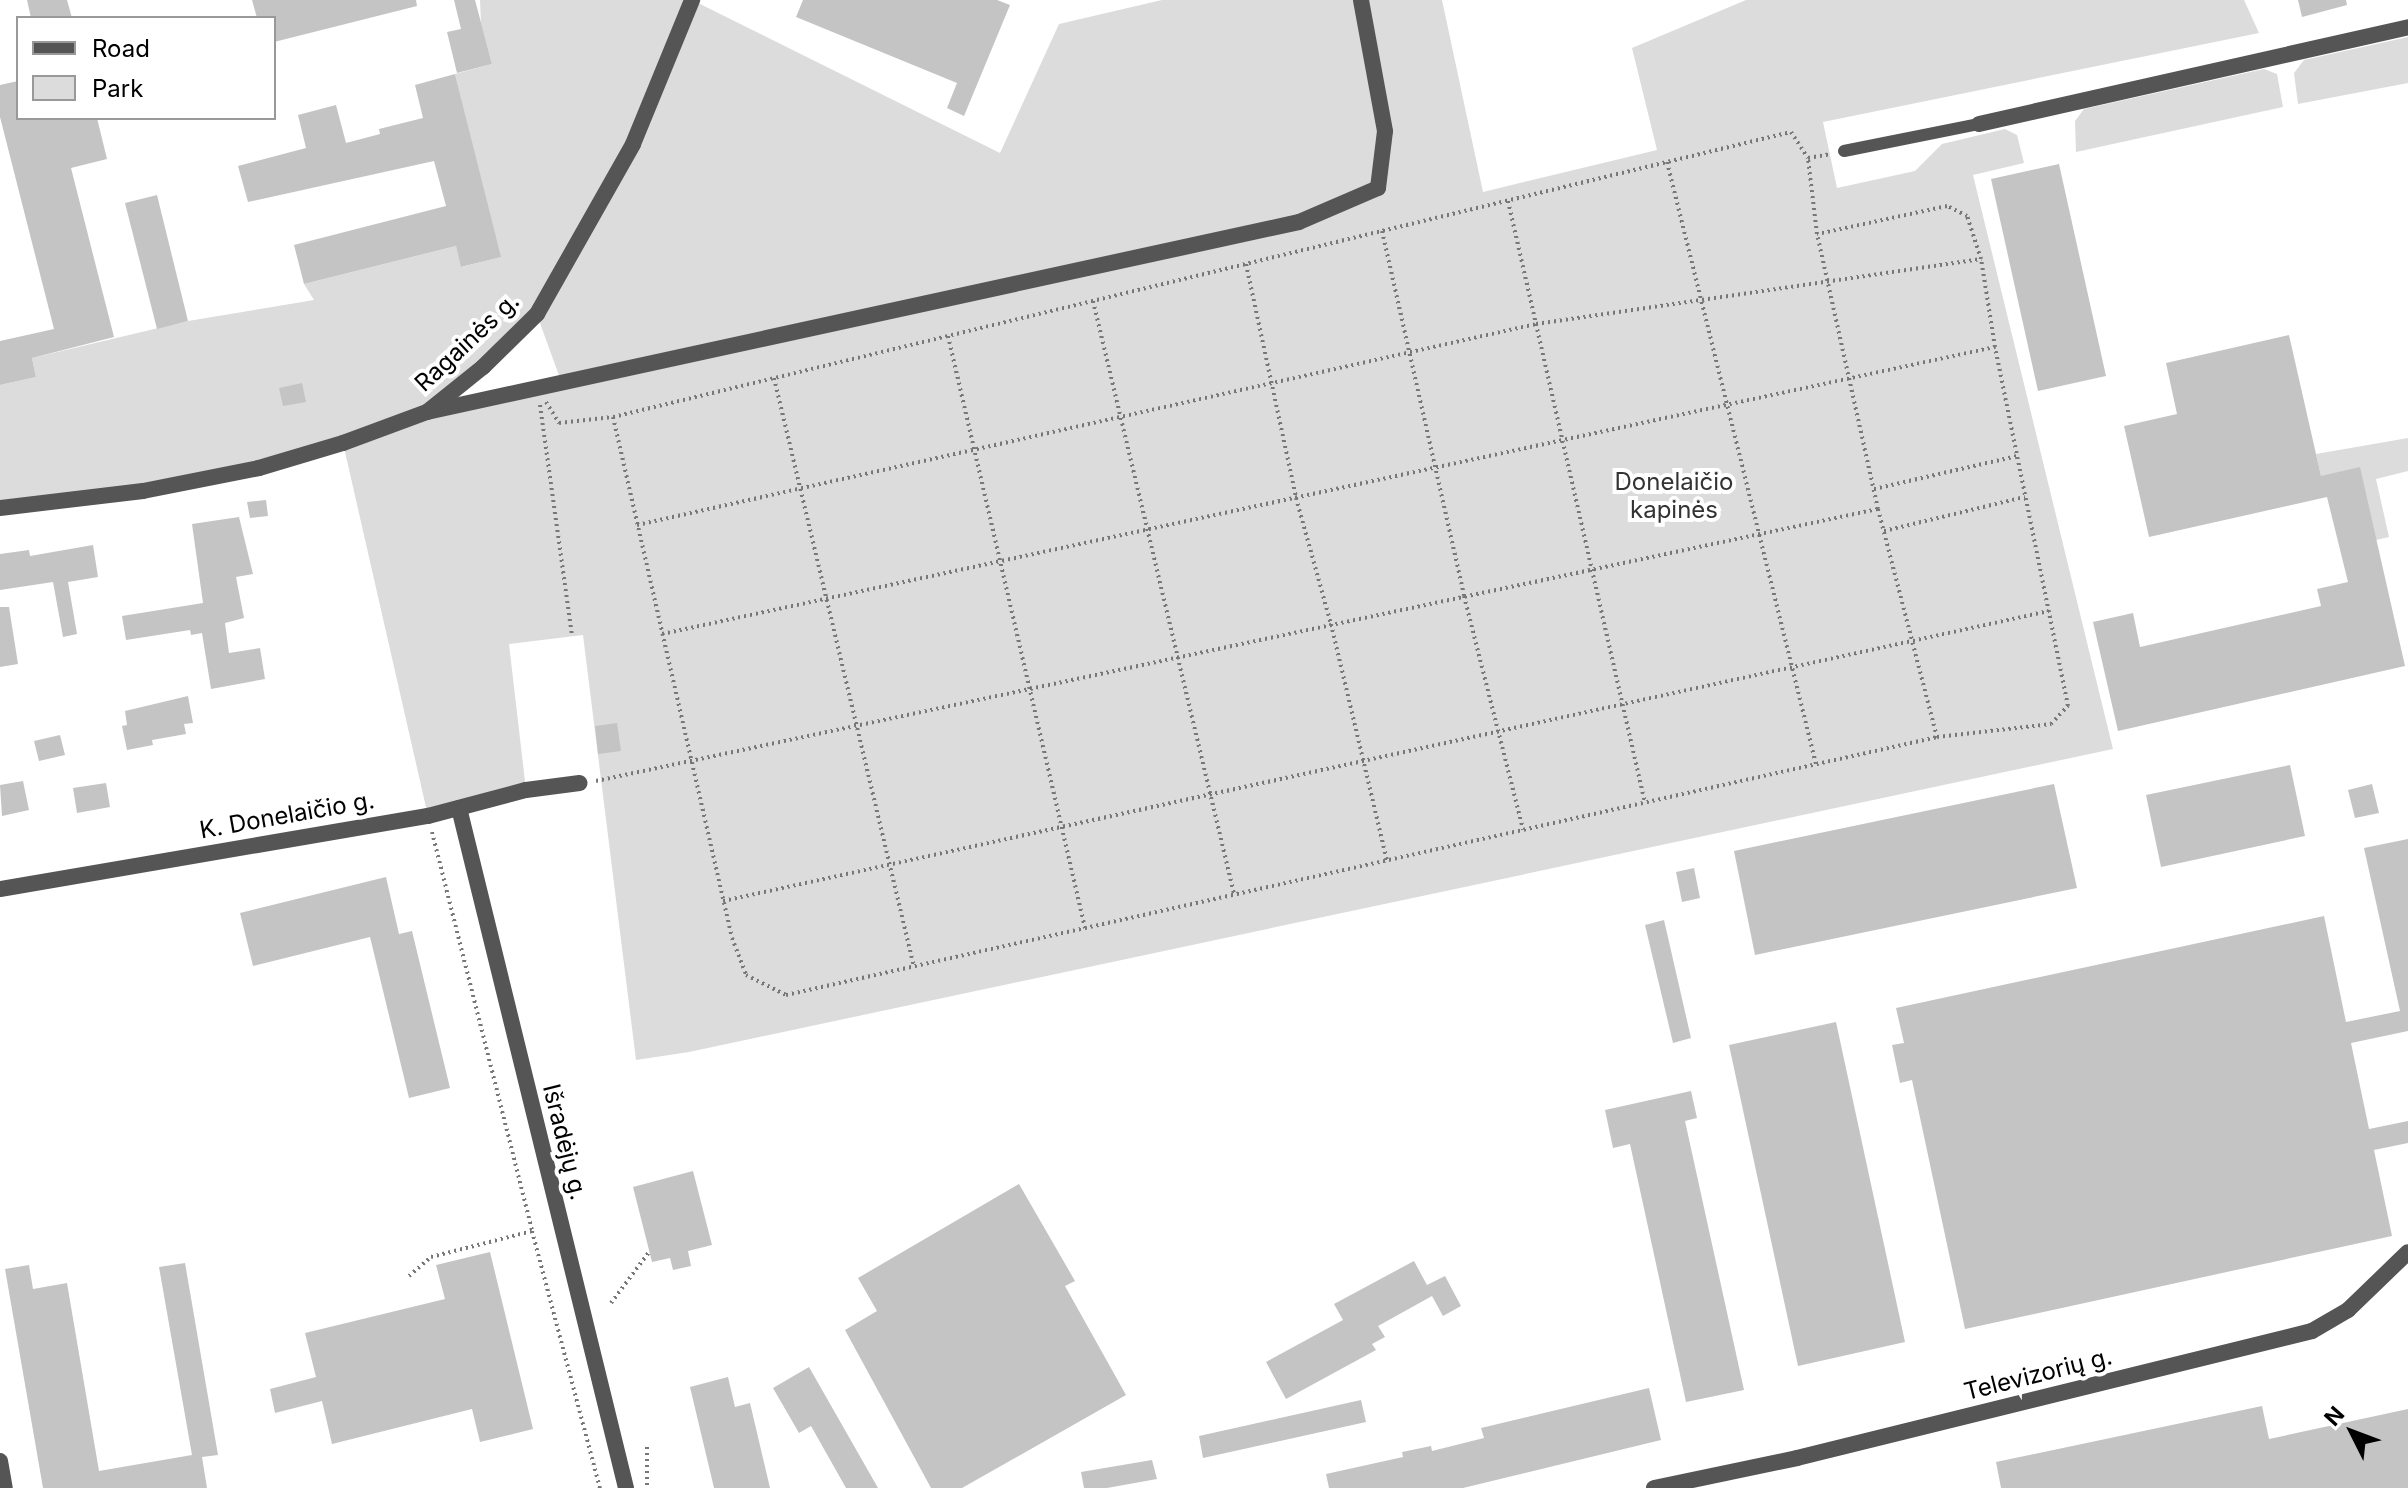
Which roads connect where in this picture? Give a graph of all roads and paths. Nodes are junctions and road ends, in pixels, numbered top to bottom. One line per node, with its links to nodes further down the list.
1 (692, 0): 25 (street, Ragainės g.)
2 (1361, 0): 23 (street)
3 (2408, 27): 4 (street)
4 (1979, 124): 5 (lane)
5 (1844, 151): 6 (path)
6 (1808, 158): 7 (path); 10 (path)
7 (1667, 162): 8 (path); 14 (path)
8 (1508, 201): 9 (path); 16 (path)
9 (1382, 231): 12 (path); 19 (path)
10 (1817, 234): 11 (path); 13 (path)
11 (1981, 259): 13 (path); 18 (path)
12 (1246, 264): 15 (path); 22 (path)
13 (1827, 281): 14 (path); 21 (path)
14 (1701, 300): 16 (path); 24 (path)
15 (1093, 301): 17 (path); 27 (path)
16 (1536, 324): 19 (path); 28 (path)
17 (948, 336): 20 (path); 29 (path)
18 (1995, 347): 21 (path); 30 (path)
19 (1407, 353): 22 (path); 31 (path)
20 (774, 378): 26 (path); 32 (path)
21 (1850, 380): 24 (path); 33 (path)
22 (1269, 383): 27 (path); 35 (path)
23 (538, 390): 25 (street); 26 (path); 49 (path)
24 (1727, 406): 28 (path); 41 (path)
25 (427, 412): 36 (street, Ragainės g.)
26 (613, 417): 38 (path)
27 (1121, 417): 29 (path); 39 (path)
28 (1563, 441): 31 (path); 43 (path)
29 (973, 450): 32 (path); 42 (path)
30 (2017, 456): 33 (path); 34 (path)
31 (1436, 468): 35 (path); 44 (path)
32 (800, 488): 38 (path); 45 (path)
33 (1874, 489): 37 (path)
34 (2025, 497): 40 (path); 46 (path)
35 (1296, 498): 39 (path); 47 (path)
36 (0, 508)
37 (1878, 509): 40 (path); 41 (path)
38 (637, 525): 48 (path)
39 (1148, 530): 42 (path); 51 (path)
40 (1884, 531): 50 (path)
41 (1759, 534): 43 (path); 52 (path)
42 (999, 561): 45 (path); 53 (path)
43 (1592, 569): 44 (path); 54 (path)
44 (1464, 596): 47 (path); 56 (path)
45 (826, 598): 48 (path); 55 (path)
46 (2049, 611): 50 (path); 57 (path)
47 (1331, 624): 51 (path); 59 (path)
48 (662, 634): 58 (path)
49 (572, 637)
50 (1913, 643): 52 (path); 57 (path)
51 (1177, 656): 53 (path); 62 (path)
52 (1792, 669): 54 (path); 60 (path)
53 (1029, 687): 55 (path); 66 (path)
54 (1623, 705): 56 (path); 63 (path)
55 (856, 724): 58 (path); 69 (path)
56 (1499, 732): 59 (path); 67 (path)
57 (1937, 737): 60 (path)
58 (691, 759): 61 (path); 72 (path)
59 (1362, 762): 62 (path); 68 (path)
60 (1816, 764): 63 (path)
61 (580, 783): 64 (street, K. Donelaičio g.)
62 (1210, 795): 66 (path); 71 (path)
63 (1645, 803): 67 (path)
64 (459, 808): 65 (street, K. Donelaičio g.); 84 (street, Išradėjų g.)
65 (428, 816): 70 (street, K. Donelaičio g.); 75 (path)
66 (1061, 827): 69 (path); 73 (path)
67 (1523, 830): 68 (path)
68 (1387, 860): 71 (path)
69 (890, 865): 72 (path); 74 (path)
70 (0, 889)
71 (1234, 895): 73 (path)
72 (723, 901): 74 (path)
73 (1085, 928): 74 (path)
74 (914, 967)
75 (532, 1231): 78 (path); 83 (path)
76 (649, 1252): 79 (path)
77 (2408, 1252): 86 (street, Televizorių g.)
78 (409, 1276)
79 (611, 1303)
80 (647, 1447): 85 (path)
81 (0, 1461): 82 (street)
82 (5, 1488)
83 (600, 1488)
84 (626, 1488)
85 (647, 1488)
86 (1654, 1488)

